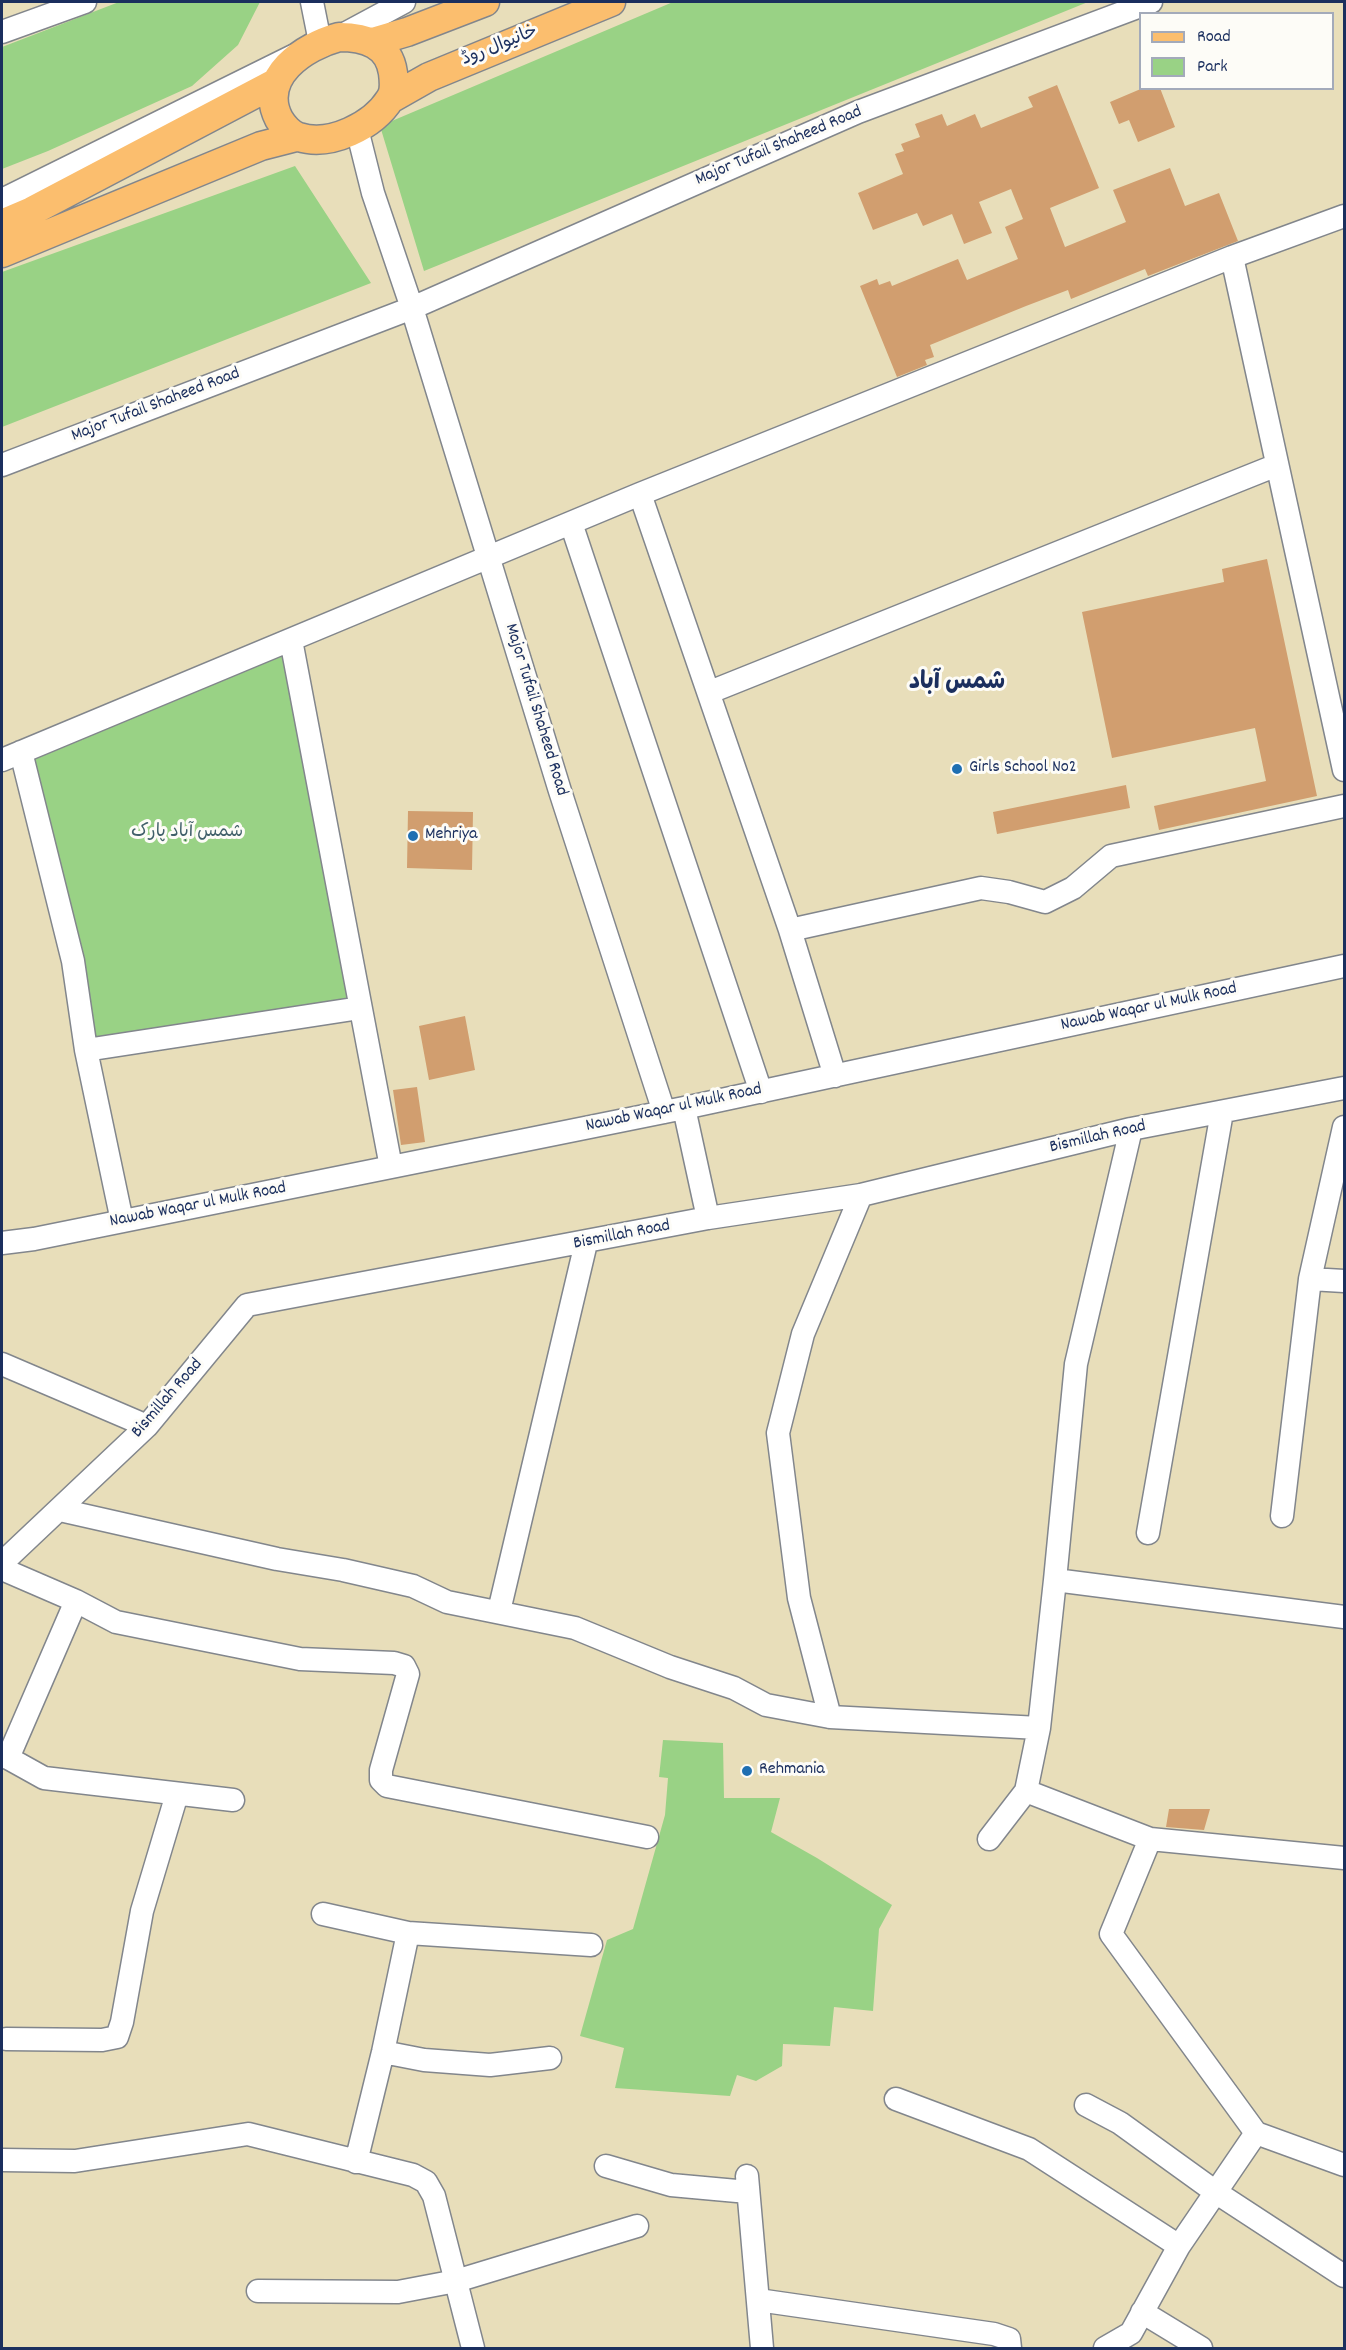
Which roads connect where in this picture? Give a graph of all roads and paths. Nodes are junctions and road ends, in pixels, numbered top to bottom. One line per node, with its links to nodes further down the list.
1 (85, 2): 7 (street)
2 (312, 2): 9 (street)
3 (404, 2): 9 (street)
4 (485, 2): 8 (main road)
5 (611, 2): 11 (main road, خانیوال روڈ)
6 (1151, 2): 21 (street, Major Tufail Shaheed Road)
7 (2, 32)
8 (373, 42): 9 (main road); 11 (main road)
9 (320, 44): 10 (main road); 14 (street)
10 (277, 82): 13 (main road); 16 (main road)
11 (392, 98): 12 (main road)
12 (357, 129): 13 (main road); 21 (street)
13 (296, 137): 17 (main road)
14 (2, 200)
15 (1344, 216): 19 (street)
16 (2, 224)
17 (39, 239): 18 (main road); 20 (street)
18 (2, 254)
19 (1232, 257): 23 (street); 24 (street)
20 (2, 261)
21 (412, 308): 22 (street, Major Tufail Shaheed Road); 26 (street, Major Tufail Shaheed Road)
22 (2, 465)
23 (1277, 465): 28 (street); 30 (street)
24 (640, 494): 25 (street); 28 (street)
25 (570, 523): 26 (street); 38 (street)
26 (488, 557): 27 (street); 39 (street, Major Tufail Shaheed Road)
27 (291, 640): 29 (street); 34 (street)
28 (710, 692): 32 (street)
29 (11, 756): 35 (street)
30 (1344, 770)
31 (1344, 806): 32 (street)
32 (790, 930): 36 (street)
33 (1344, 966): 36 (street, Nawab Waqar ul Mulk Road)
34 (360, 1008): 35 (street); 43 (street)
35 (86, 1050): 46 (street)
36 (835, 1076): 38 (street, Nawab Waqar ul Mulk Road)
37 (1344, 1088): 40 (street, Bismillah Road)
38 (761, 1092): 39 (street, Nawab Waqar ul Mulk Road)
39 (674, 1110): 43 (street, Nawab Waqar ul Mulk Road); 45 (street, Major Tufail Shaheed Road)
40 (1222, 1112): 42 (street, Bismillah Road); 55 (street)
41 (1344, 1127): 49 (street)
42 (1131, 1130): 44 (street, Bismillah Road); 58 (street)
43 (391, 1167): 46 (street, Nawab Waqar ul Mulk Road)
44 (861, 1195): 45 (street, Bismillah Road); 62 (street)
45 (708, 1218): 48 (street, Bismillah Road)
46 (122, 1221): 47 (street, Nawab Waqar ul Mulk Road)
47 (2, 1243)
48 (586, 1243): 52 (street, Bismillah Road); 60 (street)
49 (1310, 1279): 50 (street); 54 (street)
50 (1344, 1281)
51 (2, 1364): 52 (street)
52 (147, 1426): 53 (street, Bismillah Road)
53 (60, 1510): 56 (street, Bismillah Road); 60 (street)
54 (1282, 1516)
55 (1148, 1533)
56 (2, 1563)
57 (2, 1569): 59 (street)
58 (1054, 1580): 61 (street); 63 (street)
59 (76, 1601): 64 (street); 68 (street)
60 (499, 1611): 62 (street)
61 (1344, 1617)
62 (830, 1717): 63 (street)
63 (1039, 1728): 65 (street)
64 (5, 1757): 66 (street)
65 (1026, 1791): 69 (street); 70 (street)
66 (177, 1794): 67 (street); 75 (street)
67 (233, 1800)
68 (647, 1837)
69 (988, 1839)
70 (1150, 1839): 71 (street); 80 (street)
71 (1344, 1858)
72 (322, 1914): 73 (street)
73 (408, 1933): 74 (street); 76 (street)
74 (591, 1945)
75 (6, 2039)
76 (383, 2052): 77 (street); 82 (street)
77 (550, 2058)
78 (896, 2099): 87 (street)
79 (1086, 2105): 85 (street)
80 (1256, 2133): 83 (street); 85 (street)
81 (2, 2160): 82 (street)
82 (356, 2162): 89 (street)
83 (1344, 2165)
84 (606, 2166): 91 (street)
85 (1217, 2193): 87 (street); 88 (street)
86 (637, 2226): 89 (street)
87 (1179, 2246): 92 (street)
88 (1344, 2276)
89 (456, 2281): 90 (street); 93 (street)
90 (258, 2291)
91 (758, 2300): 94 (street); 95 (street)
92 (1142, 2312): 96 (street); 97 (street)
93 (473, 2349)
94 (762, 2349)
95 (1010, 2349)
96 (1106, 2349)
97 (1201, 2349)

